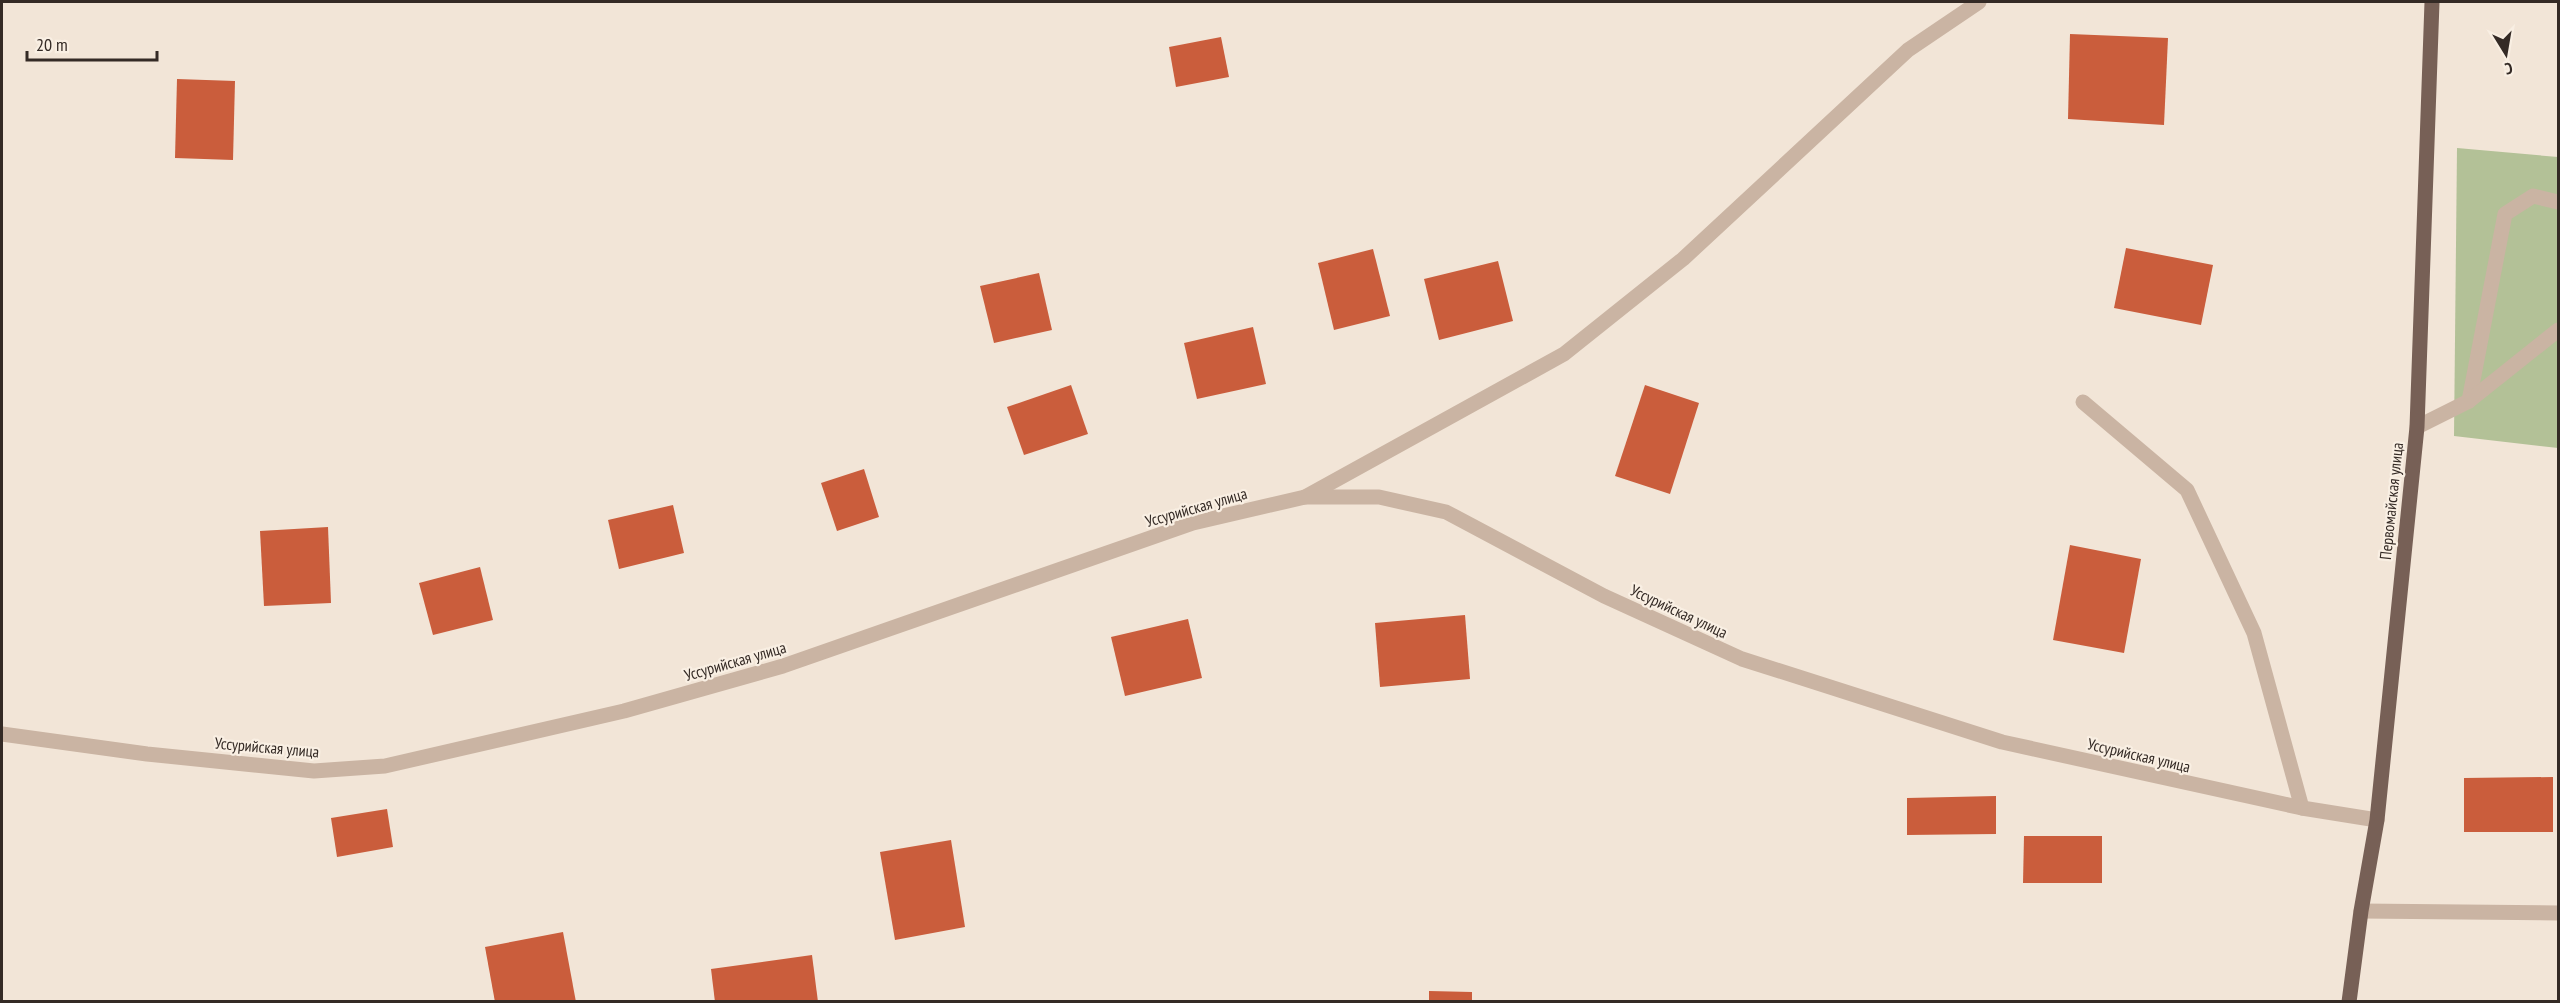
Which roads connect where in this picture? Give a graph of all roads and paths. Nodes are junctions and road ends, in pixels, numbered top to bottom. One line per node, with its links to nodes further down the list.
1 (1979, 2): 8 (street)
2 (2432, 2): 7 (main road, Первомайская улица)
3 (2559, 202): 5 (street)
4 (2559, 330): 5 (street)
5 (2469, 401): 7 (street)
6 (2083, 402): 10 (street)
7 (2417, 427): 11 (main road, Первомайская улица)
8 (1305, 497): 9 (street, Уссурийская улица); 10 (street, Уссурийская улица)
9 (2, 734)
10 (2302, 808): 11 (street, Уссурийская улица)
11 (2378, 820): 12 (main road, Первомайская улица)
12 (2361, 911): 13 (street); 14 (main road, Первомайская улица)
13 (2559, 913)
14 (2349, 1002)

